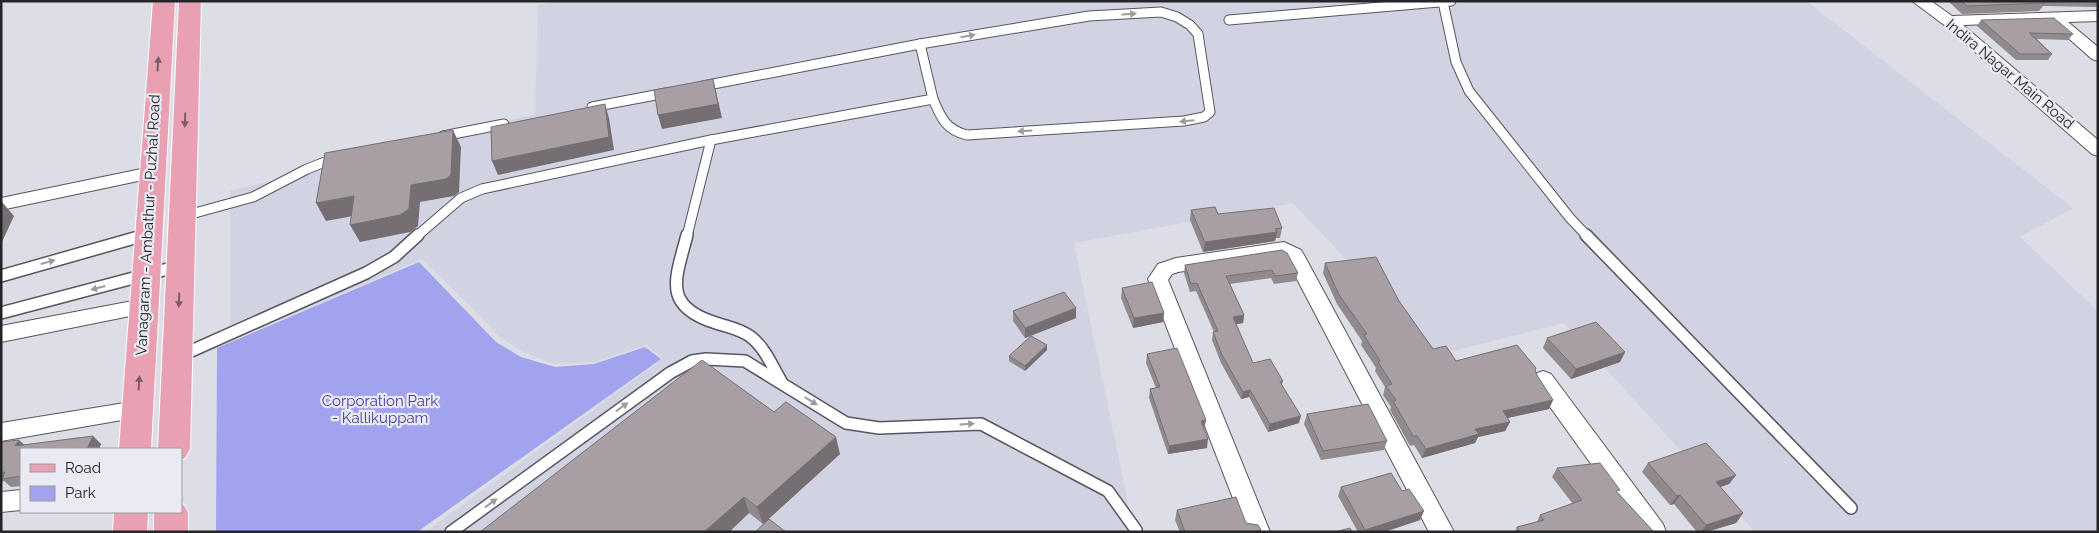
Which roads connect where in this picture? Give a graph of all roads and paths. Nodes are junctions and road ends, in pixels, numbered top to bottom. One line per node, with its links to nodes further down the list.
1 (164, 1): 20 (main road, Vanagaram - Ambathur - Puzhal Road, one-way to 1)
2 (190, 1): 22 (main road, Vanagaram - Ambathur - Puzhal Road, one-way to 22)
3 (1920, 1): 8 (street, Indira Nagar Main Road)
4 (1447, 2): 7 (lane); 39 (lane)
5 (2098, 16): 6 (street)
6 (2053, 17): 8 (street); 10 (street)
7 (1229, 20)
8 (1949, 21): 18 (street, Indira Nagar Main Road)
9 (920, 44): 11 (lane); 13 (lane); 13 (lane, one-way to 13)
10 (2098, 56)
11 (697, 87)
12 (678, 91): 14 (lane)
13 (933, 100): 17 (lane)
14 (581, 110)
15 (513, 122): 16 (lane)
16 (436, 137)
17 (711, 140): 30 (lane); 32 (lane)
18 (2098, 150)
19 (340, 156): 22 (lane)
20 (151, 173): 21 (street); 23 (main road, Vanagaram - Ambathur - Puzhal Road)
21 (1, 204)
22 (182, 217): 24 (main road, Vanagaram - Ambathur - Puzhal Road)
23 (148, 234): 25 (lane, one-way to 23); 26 (main road, Vanagaram - Ambathur - Puzhal Road)
24 (180, 266): 26 (lane); 30 (main road, Vanagaram - Ambathur - Puzhal Road, one-way to 30)
25 (1, 276)
26 (145, 276): 27 (main road, Vanagaram - Ambathur - Puzhal Road); 28 (lane, one-way to 28)
27 (143, 306): 29 (street); 33 (main road, Vanagaram - Ambathur - Puzhal Road, one-way to 27)
28 (1, 313)
29 (1, 334)
30 (177, 358): 36 (main road, Vanagaram - Ambathur - Puzhal Road)
31 (1543, 380): 48 (street)
32 (783, 384): 44 (lane, one-way to 32); 45 (lane, one-way to 45)
33 (137, 410): 34 (street); 35 (main road, Vanagaram - Ambathur - Puzhal Road)
34 (1, 432)
35 (135, 448)
36 (174, 448)
37 (20, 500): 38 (street)
38 (1, 502)
39 (1851, 508)
40 (131, 513): 42 (main road)
41 (171, 513): 43 (main road)
42 (130, 532)
43 (171, 532)
44 (451, 532)
45 (1135, 532)
46 (1258, 532): 47 (street)
47 (1442, 532)
48 (1654, 532)

